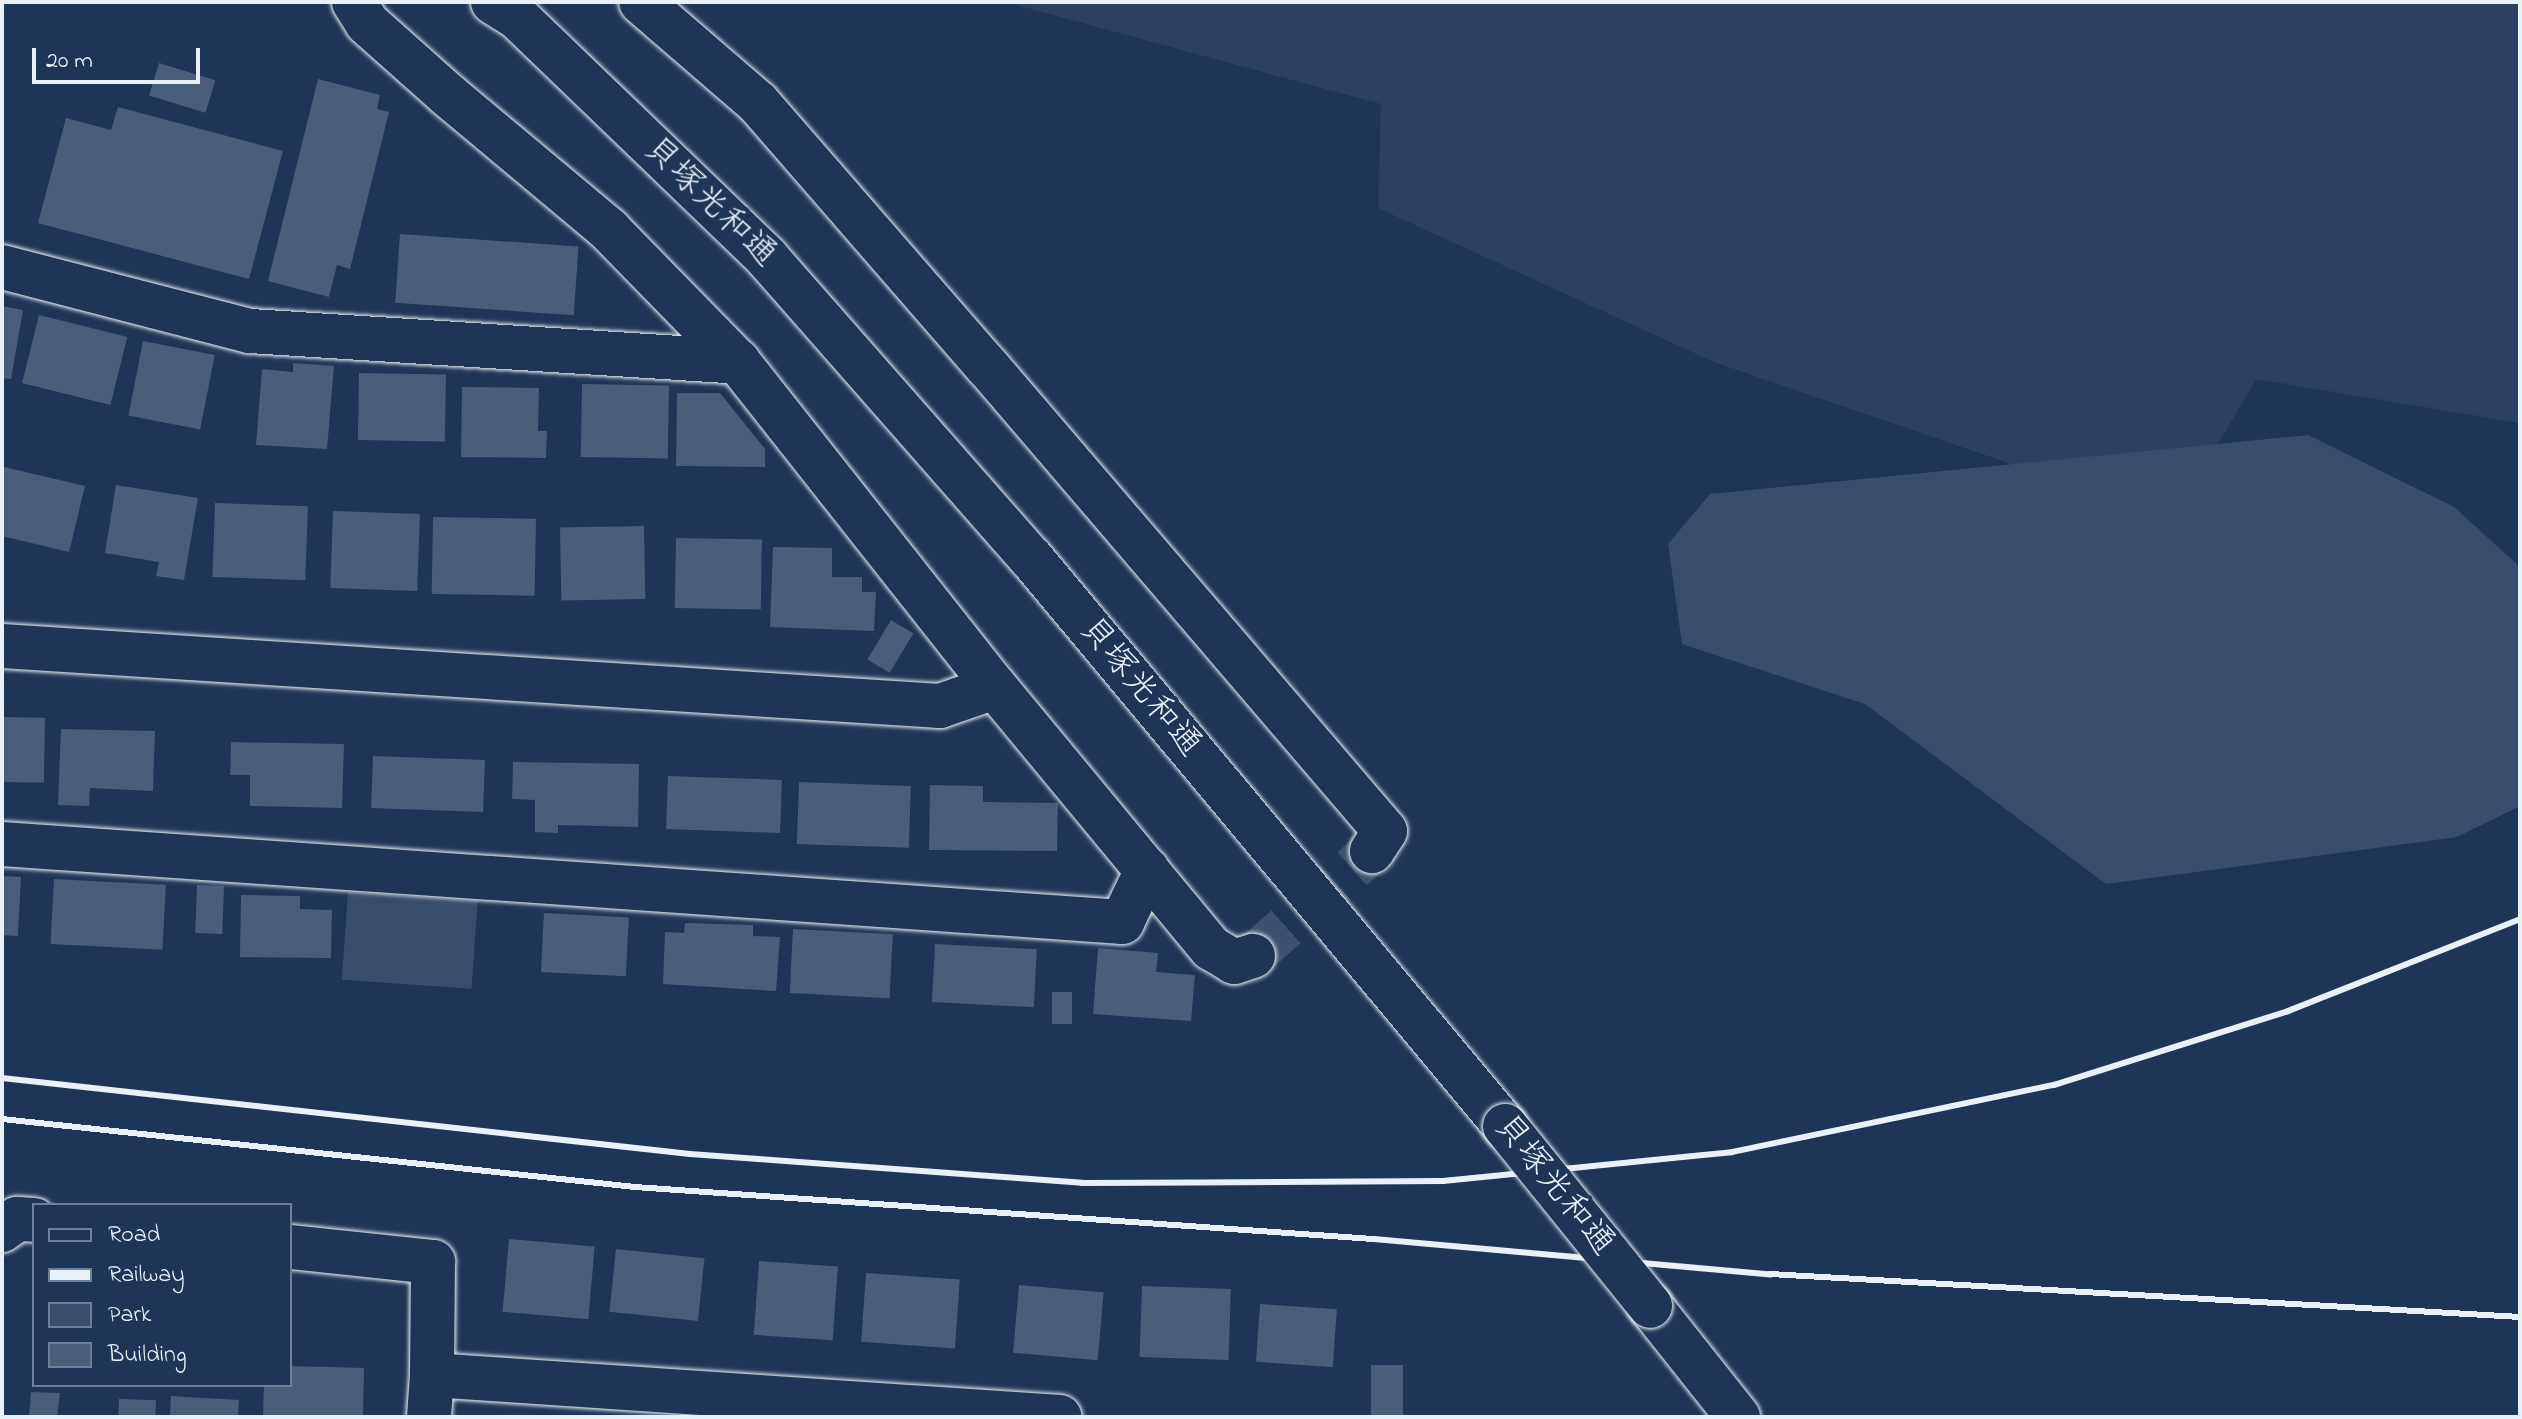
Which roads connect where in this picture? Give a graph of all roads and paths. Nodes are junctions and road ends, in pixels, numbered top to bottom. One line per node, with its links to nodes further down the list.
1 (354, 2): 5 (street)
2 (493, 2): 17 (street, 貝塚光和通, bridge)
3 (641, 2): 9 (street)
4 (2, 267): 5 (street)
5 (738, 362): 7 (street)
6 (2, 646): 7 (street)
7 (995, 687): 10 (street)
8 (2, 844): 10 (street)
9 (1372, 851)
10 (1147, 870): 11 (street)
11 (1253, 956)
12 (32, 1220): 13 (street)
13 (2, 1230)
14 (292, 1247): 15 (street)
15 (430, 1396): 16 (street)
16 (1060, 1417)
17 (1738, 1417)

